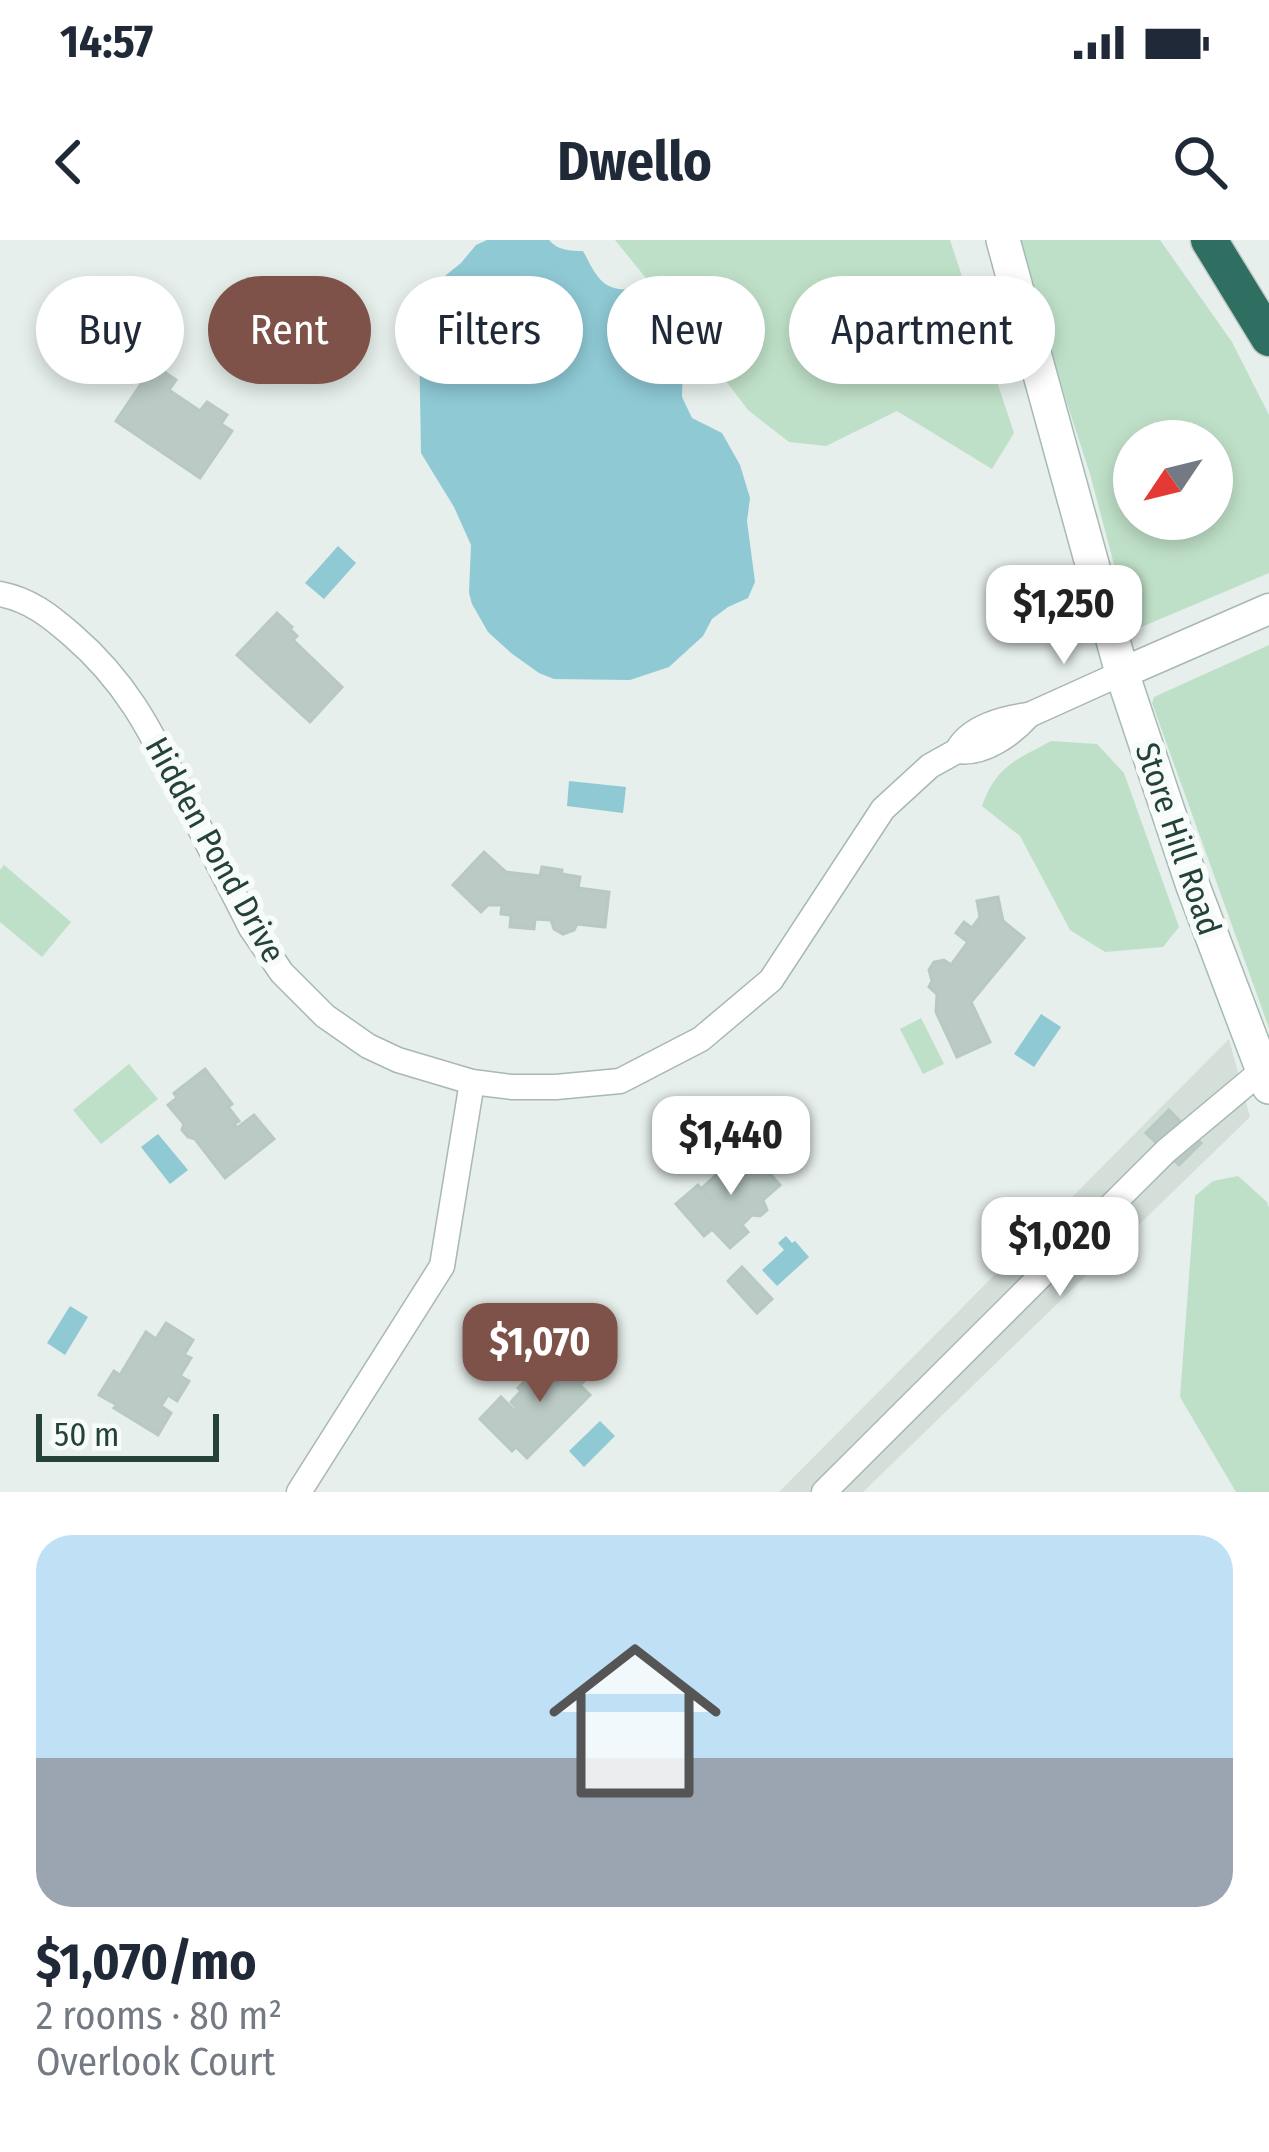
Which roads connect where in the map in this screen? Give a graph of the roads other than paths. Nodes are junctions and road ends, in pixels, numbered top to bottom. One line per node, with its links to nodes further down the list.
1 (1003, 240): 6 (main road, Store Hill Road)
2 (1209, 240): 3 (highway)
3 (1269, 338)
4 (0, 595): 8 (street, Hidden Pond Drive)
5 (1269, 609): 6 (street)
6 (1122, 673): 7 (main road, Store Hill Road); 8 (street, Hidden Pond Drive)
7 (1266, 1078): 10 (street)
8 (472, 1082): 9 (street)
9 (299, 1492)
10 (824, 1492)

